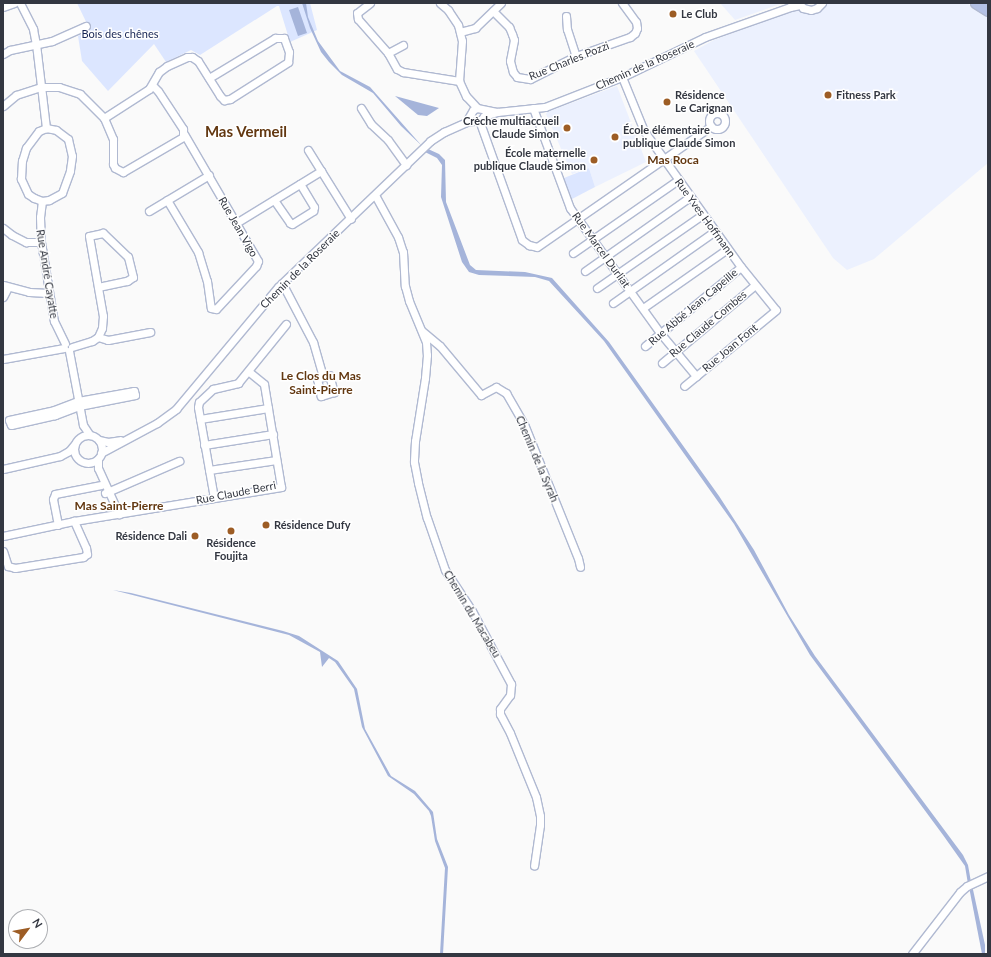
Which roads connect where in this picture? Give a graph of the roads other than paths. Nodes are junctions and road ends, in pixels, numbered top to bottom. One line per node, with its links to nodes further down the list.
1 (14, 3): 10 (street)
2 (20, 3): 18 (street)
3 (370, 3): 14 (street)
4 (440, 3): 17 (street)
5 (501, 3): 11 (street)
6 (622, 3): 22 (street, Rue Charles Pozzi)
7 (822, 3): 9 (street)
8 (975, 3): 12 (main road)
9 (796, 4): 23 (street, Chemin de la Roseraie)
10 (3, 7)
11 (493, 11): 17 (street); 22 (street, Rue Charles Pozzi)
12 (988, 11)
13 (349, 12): 14 (street)
14 (357, 13): 20 (street)
15 (566, 16): 22 (street)
16 (86, 26): 18 (street)
17 (460, 32): 25 (street)
18 (36, 44): 21 (street); 27 (street)
19 (403, 45): 20 (street)
20 (388, 53): 25 (street)
21 (3, 54)
22 (576, 56)
23 (622, 77): 30 (street, Chemin de la Roseraie); 37 (street, Rue Yves Hoffmann)
24 (209, 78): 24 (street); 26 (street)
25 (458, 80): 31 (street)
26 (152, 84): 32 (street); 35 (street, Rue Jean Vigo)
27 (41, 86): 28 (street); 32 (street); 33 (street)
28 (3, 106)
29 (361, 108): 38 (street)
30 (533, 108): 31 (street, Chemin de la Roseraie); 51 (street, Rue Marcel Durliat)
31 (478, 114): 38 (street, Chemin de la Roseraie); 51 (street)
32 (104, 118): 35 (street)
33 (46, 124): 47 (street); 47 (street)
34 (711, 126): 37 (street)
35 (184, 134): 40 (street, Rue Jean Vigo)
36 (308, 150): 39 (street)
37 (663, 159): 41 (street, Rue Yves Hoffmann); 51 (street)
38 (406, 165): 43 (street, Chemin de la Roseraie)
39 (321, 171): 42 (street); 50 (street)
40 (209, 175): 45 (street); 52 (street, Rue Jean Vigo)
41 (678, 180): 44 (street, Rue Yves Hoffmann); 55 (street)
42 (300, 184): 46 (street); 46 (street)
43 (375, 196): 50 (street, Chemin de la Roseraie); 75 (street, Chemin du Macabeu)
44 (690, 197): 49 (street, Rue Yves Hoffmann); 59 (street)
45 (167, 200): 48 (street); 52 (street, Rue Jean Vigo)
46 (274, 200): 52 (street)
47 (42, 201): 56 (street, Rue André Cayatte)
48 (149, 211)
49 (702, 214): 54 (street, Rue Yves Hoffmann); 62 (street)
50 (351, 219): 63 (street, Chemin de la Roseraie)
51 (579, 219): 55 (street, Rue Marcel Durliat)
52 (236, 223)
53 (3, 228): 56 (street)
54 (715, 231): 57 (street, Rue Yves Hoffmann); 68 (street)
55 (594, 239): 58 (street); 59 (street, Rue Marcel Durliat)
56 (41, 242): 69 (street, Rue André Cayatte)
57 (727, 249): 60 (street, Rue Yves Hoffmann); 72 (street)
58 (573, 253)
59 (606, 256): 61 (street); 62 (street, Rue Marcel Durliat)
60 (741, 267): 64 (street, Rue Yves Hoffmann); 77 (street, Rue Abbé Jean Capeille)
61 (585, 271)
62 (618, 274): 67 (street); 68 (street, Rue Marcel Durliat)
63 (282, 283): 86 (street); 95 (street, Chemin de la Roseraie)
64 (755, 284): 73 (street, Rue Yves Hoffmann); 81 (street, Rue Claude Combes)
65 (5, 286): 69 (street); 70 (street)
66 (98, 287): 66 (street); 78 (street)
67 (597, 288)
68 (630, 291): 71 (street); 72 (street, Rue Marcel Durliat)
69 (49, 293): 80 (street, Rue André Cayatte)
70 (3, 297)
71 (613, 303)
72 (643, 308): 77 (street, Rue Marcel Durliat)
73 (776, 310): 85 (street, Rue Joan Font)
74 (286, 324): 84 (street)
75 (422, 330): 115 (street, Chemin de la Syrah); 116 (street, Chemin du Macabeu)
76 (150, 332): 78 (street)
77 (661, 334): 79 (street, Rue Abbé Jean Capeille); 81 (street, Rue Marcel Durliat)
78 (98, 338): 80 (street)
79 (645, 346)
80 (67, 348): 82 (street); 88 (street, Rue André Cayatte)
81 (675, 351): 83 (street, Rue Claude Combes); 85 (street, Rue Marcel Durliat)
82 (3, 359)
83 (662, 363)
84 (249, 372): 89 (street, Rue Claude Berri); 90 (street)
85 (696, 376): 87 (street, Rue Joan Font)
86 (322, 377)
87 (684, 386)
88 (78, 404): 88 (street); 88 (street); 91 (street, Rue André Cayatte)
89 (268, 408): 90 (street); 93 (street, Rue Claude Berri)
90 (200, 419): 98 (street)
91 (83, 425): 92 (street, Rue André Cayatte); 94 (street, Rue André Cayatte)
92 (89, 434): 94 (street); 96 (street)
93 (273, 434): 98 (street); 102 (street, Rue Claude Berri)
94 (81, 436): 97 (street)
95 (124, 439): 96 (street, Chemin de la Roseraie); 100 (street, Chemin de la Roseraie)
96 (99, 440): 100 (street)
97 (74, 445): 99 (street); 101 (street)
98 (204, 445): 106 (street)
99 (60, 456): 101 (street); 105 (street)
100 (99, 456): 104 (street); 108 (street)
101 (77, 458): 104 (street)
102 (276, 460): 106 (street); 109 (street, Rue Claude Berri)
103 (179, 461): 108 (street)
104 (87, 463): 107 (street)
105 (3, 469)
106 (209, 470): 109 (street)
107 (101, 485): 108 (street); 112 (street)
108 (107, 493): 110 (street)
109 (214, 498): 110 (street, Rue Claude Berri)
110 (117, 514): 111 (street, Rue Claude Berri)
111 (74, 521): 112 (street, Rue Claude Berri); 114 (street)
112 (58, 525): 113 (street, Rue Claude Berri)
113 (3, 536)
114 (3, 550)
115 (580, 567)
116 (534, 866)
117 (988, 876): 118 (street)
118 (912, 954)

